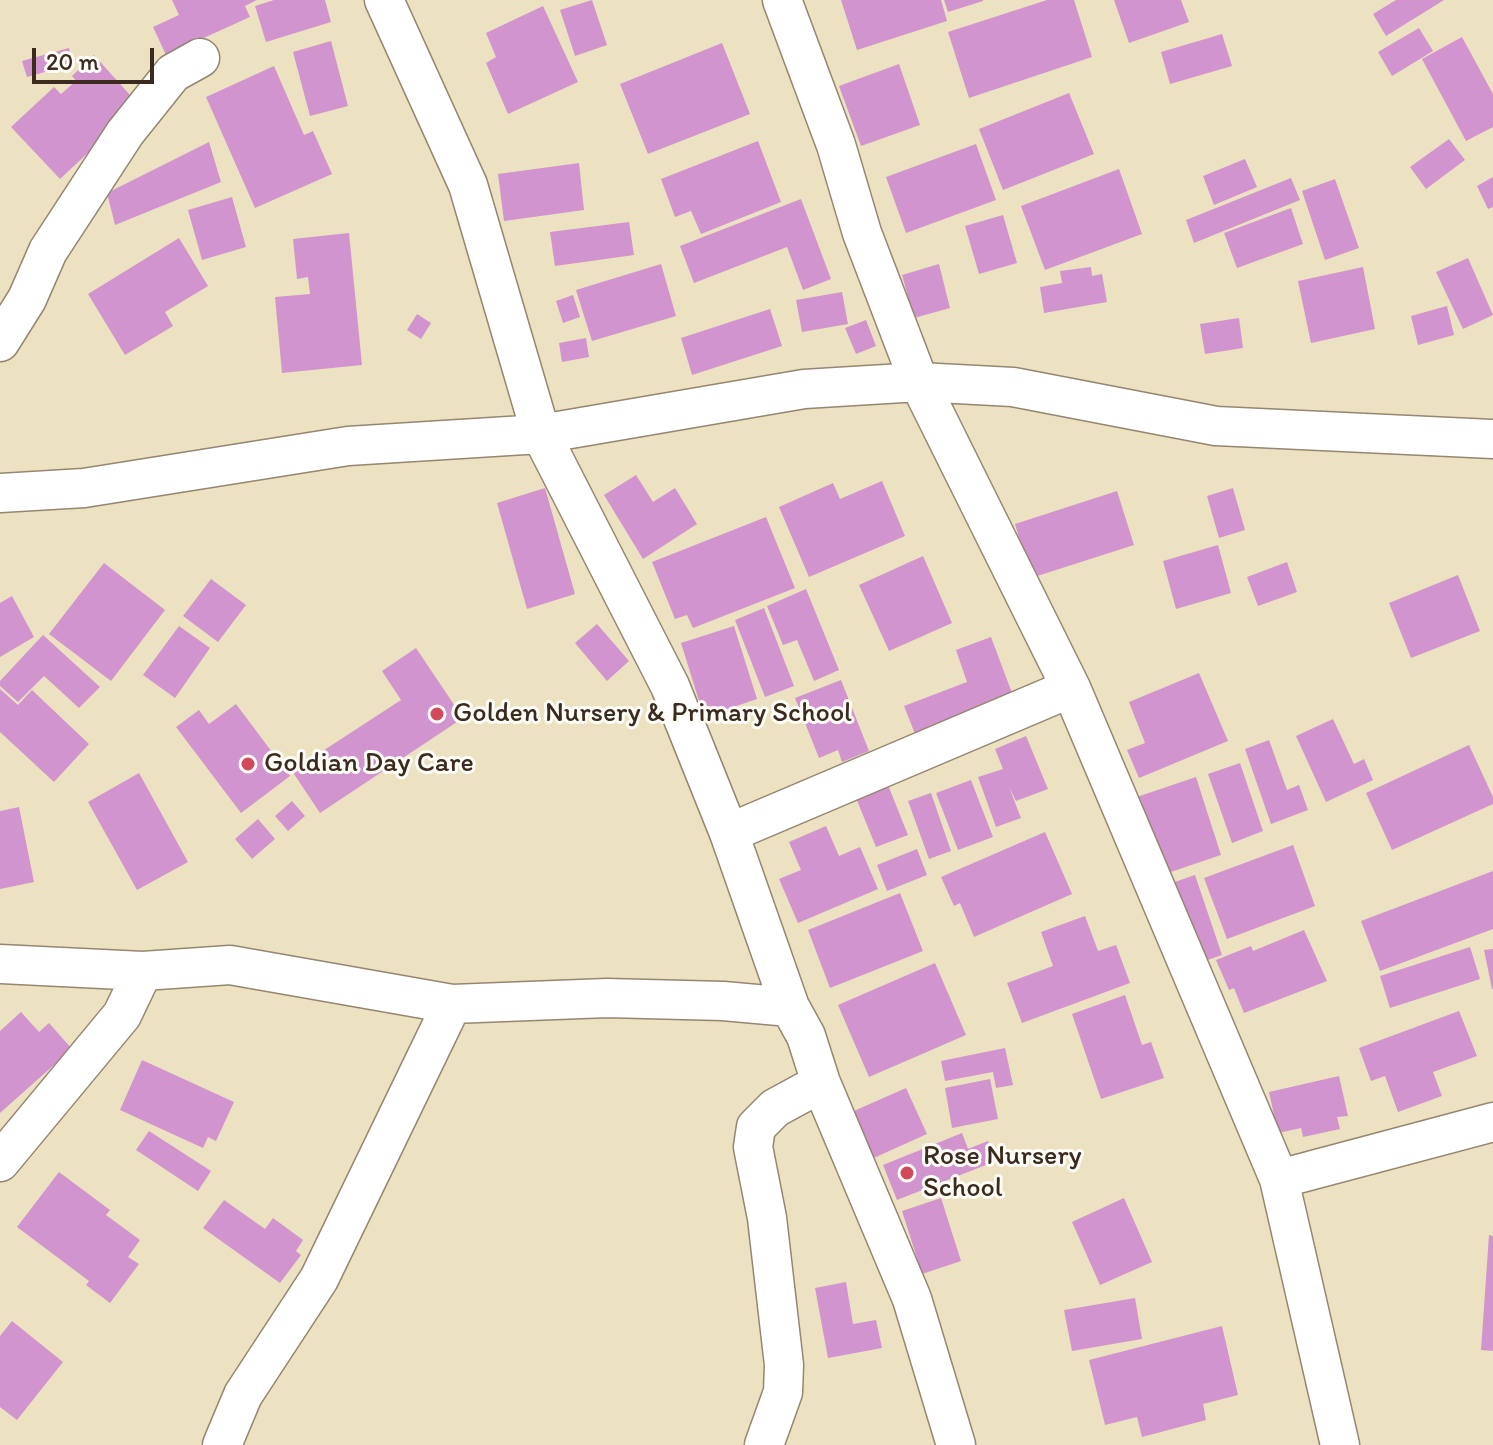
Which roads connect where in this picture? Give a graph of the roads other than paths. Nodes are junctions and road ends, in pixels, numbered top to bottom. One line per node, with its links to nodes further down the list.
1 (384, 0): 6 (street)
2 (782, 0): 5 (street)
3 (200, 58): 4 (street)
4 (0, 342)
5 (919, 382): 6 (street); 7 (street); 9 (street)
6 (541, 434): 8 (street); 10 (street)
7 (1493, 439)
8 (0, 493)
9 (1071, 688): 10 (street); 18 (street)
10 (729, 833): 14 (street)
11 (0, 964): 12 (street)
12 (143, 971): 13 (street); 17 (street)
13 (452, 1004): 14 (street); 19 (street)
14 (790, 1007): 15 (street)
15 (821, 1083): 20 (street); 21 (street)
16 (1493, 1122): 18 (street)
17 (0, 1162)
18 (1279, 1179): 22 (street)
19 (222, 1445)
20 (764, 1445)
21 (956, 1445)
22 (1340, 1445)

